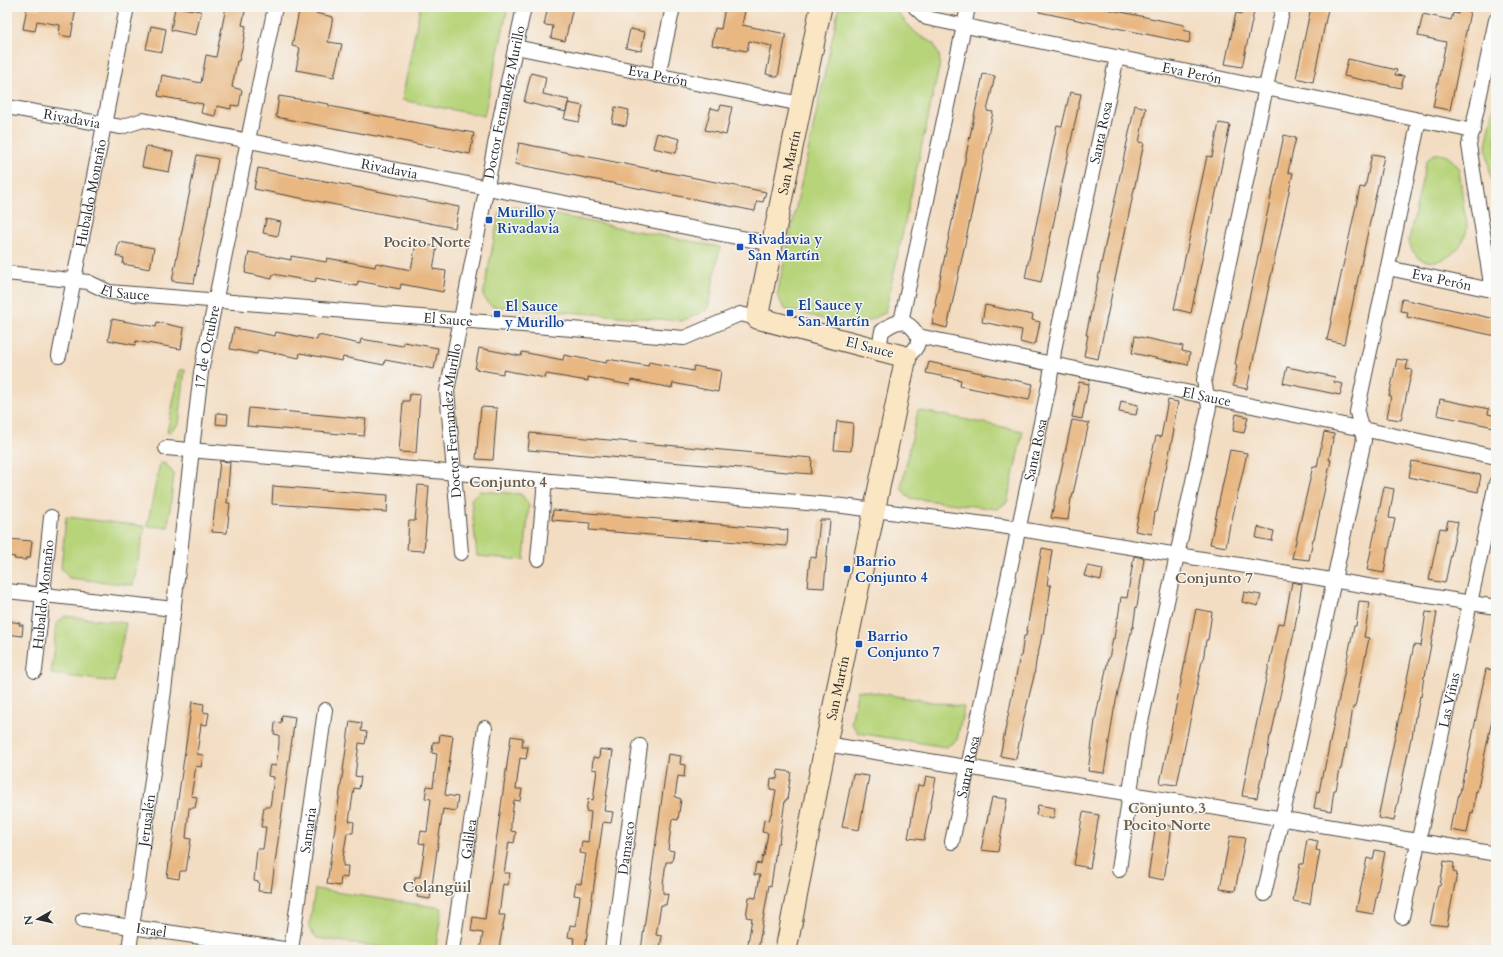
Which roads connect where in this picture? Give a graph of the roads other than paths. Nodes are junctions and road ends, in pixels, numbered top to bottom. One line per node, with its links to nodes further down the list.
1 (127, 7): 18 (street, Hubaldo Montaño)
2 (275, 7): 20 (street, 17 de Octubre)
3 (524, 7): 11 (street, Doctor Fernandez Murillo)
4 (673, 7): 13 (street)
5 (821, 7): 15 (street, San Martín)
6 (915, 7): 10 (street, Eva Perón)
7 (968, 7): 10 (street)
8 (1283, 7): 14 (street)
9 (1496, 20): 19 (street)
10 (964, 26): 12 (street, Eva Perón); 30 (street)
11 (515, 48): 13 (street, Eva Perón); 21 (street, Doctor Fernandez Murillo)
12 (1117, 57): 14 (street, Eva Perón); 35 (street, Santa Rosa)
13 (658, 76): 15 (street, Eva Perón)
14 (1266, 88): 17 (street, Eva Perón); 36 (street)
15 (801, 104): 22 (street, San Martín)
16 (7, 107): 18 (street, Rivadavia)
17 (1419, 120): 19 (street, Eva Perón); 23 (street)
18 (104, 124): 20 (street, Rivadavia); 25 (street, Hubaldo Montaño)
19 (1473, 131): 26 (street)
20 (247, 140): 21 (street, Rivadavia); 27 (street, 17 de Octubre)
21 (487, 188): 22 (street, Rivadavia); 29 (street, Doctor Fernandez Murillo)
22 (772, 244): 28 (street, San Martín)
23 (1388, 268): 26 (street, Eva Perón); 37 (street)
24 (7, 273): 25 (street, El Sauce)
25 (74, 280): 27 (street, El Sauce); 33 (street, Hubaldo Montaño)
26 (1494, 290)
27 (215, 300): 29 (street, El Sauce); 39 (street, 17 de Octubre)
28 (756, 318): 29 (street, El Sauce); 32 (street, El Sauce)
29 (461, 320): 41 (street, Doctor Fernandez Murillo)
30 (901, 322): 31 (street); 32 (street)
31 (918, 336): 34 (street); 35 (street, El Sauce)
32 (883, 351): 34 (street, El Sauce)
33 (59, 356)
34 (906, 357): 44 (street, San Martín)
35 (1052, 364): 36 (street, El Sauce); 46 (street, Santa Rosa)
36 (1207, 397): 37 (street, El Sauce); 48 (street)
37 (1362, 429): 40 (street, El Sauce); 50 (street)
38 (166, 448): 39 (street)
39 (193, 450): 41 (street); 55 (street, 17 de Octubre)
40 (1496, 457)
41 (454, 472): 42 (street); 47 (street, Doctor Fernandez Murillo)
42 (545, 480): 44 (street); 49 (street)
43 (1496, 483): 53 (street, Las Viñas)
44 (874, 510): 46 (street); 60 (street, San Martín)
45 (50, 517): 52 (street, Hubaldo Montaño)
46 (1018, 529): 48 (street); 62 (street, Santa Rosa)
47 (461, 553)
48 (1177, 554): 50 (street); 63 (street)
49 (538, 559)
50 (1334, 580): 53 (street); 64 (street)
51 (7, 591): 52 (street)
52 (43, 595): 55 (street); 56 (street, Hubaldo Montaño)
53 (1470, 603): 54 (street); 65 (street, Las Viñas)
54 (1496, 607)
55 (174, 609): 57 (street, 17 de Octubre)
56 (35, 671)
57 (164, 690): 72 (street, Jerusalén)
58 (325, 710): 74 (street, Samaria)
59 (485, 728): 75 (street, Galilea)
60 (826, 744): 62 (street); 77 (street, San Martín)
61 (640, 746): 76 (street, Damasco)
62 (968, 767): 63 (street); 66 (street, Santa Rosa)
63 (1130, 794): 64 (street); 68 (street)
64 (1282, 819): 65 (street); 69 (street)
65 (1419, 841): 67 (street); 70 (street, Las Viñas)
66 (952, 842)
67 (1491, 853)
68 (1119, 870)
69 (1264, 894)
70 (1402, 917)
71 (83, 920): 72 (street, Israel)
72 (132, 928): 73 (street, Jerusalén); 74 (street, Israel)
73 (129, 950)
74 (291, 950)
75 (452, 950)
76 (612, 950)
77 (786, 950)

